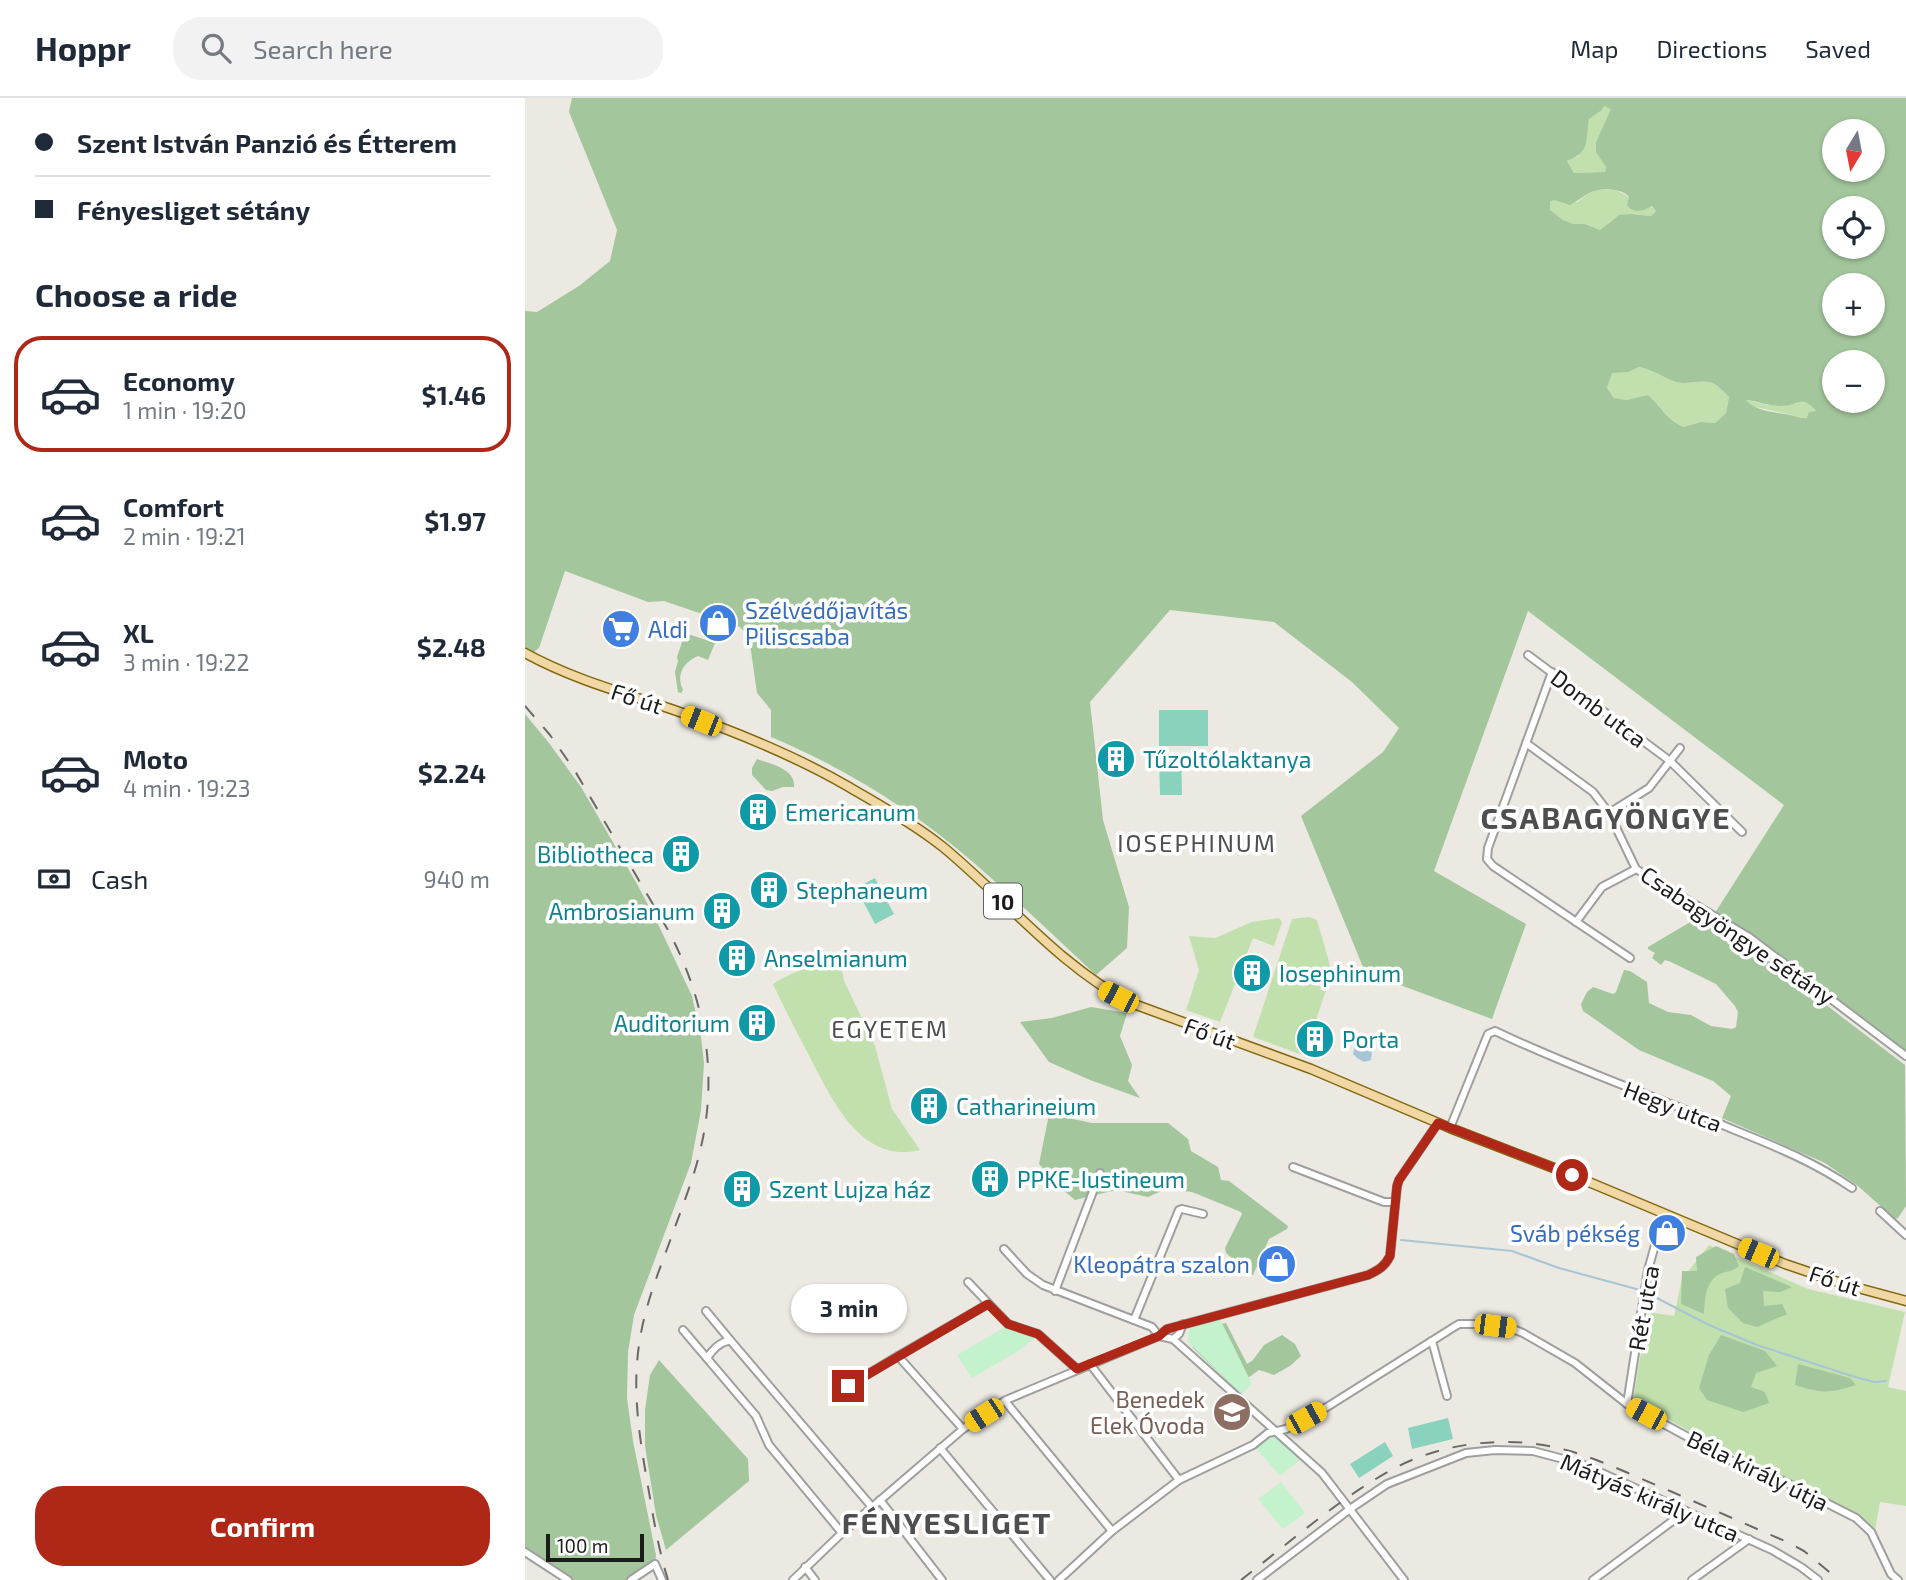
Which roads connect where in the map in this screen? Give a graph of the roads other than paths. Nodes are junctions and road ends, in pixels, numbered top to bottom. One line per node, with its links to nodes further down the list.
1 (525, 653): 13 (main road, Fő út / 10)
2 (1528, 655): 3 (street, Domb utca)
3 (1552, 672): 4 (street); 6 (street, Domb utca)
4 (1526, 743): 7 (street, Csabagyöngye sétány); 10 (street)
5 (1679, 748): 6 (street, Domb utca)
6 (1669, 761): 7 (street, Domb utca); 8 (street, Domb utca)
7 (1609, 813): 9 (street, Csabagyöngye sétány)
8 (1742, 832)
9 (1636, 869): 10 (street); 12 (street, Csabagyöngye sétány)
10 (1576, 922): 11 (street)
11 (1630, 958)
12 (1906, 1056)
13 (1438, 1123): 14 (main road, Fő út / 10); 18 (street)
14 (1450, 1128): 17 (street, Hegy utca); 21 (main road, Fő út / 10)
15 (1293, 1167): 18 (street)
16 (1100, 1174): 25 (street)
17 (1852, 1188)
18 (1395, 1202): 30 (street)
19 (1880, 1211): 22 (street)
20 (1203, 1214): 29 (street)
21 (1665, 1214): 26 (main road, Fő út / 10); 43 (street, Rét utca)
22 (1906, 1235)
23 (1005, 1249): 25 (street)
24 (968, 1282): 27 (street)
25 (1055, 1291): 29 (street)
26 (1906, 1301)
27 (988, 1304): 36 (street); 39 (street)
28 (706, 1311): 34 (street)
29 (1135, 1321): 32 (street)
30 (1183, 1324): 32 (street); 33 (street)
31 (683, 1330): 37 (street)
32 (1159, 1336): 33 (street); 38 (street)
33 (1173, 1339): 45 (street)
34 (730, 1340): 37 (street); 49 (street)
35 (1432, 1341): 41 (street); 43 (street, Béla király útja); 45 (street, Béla király útja)
36 (898, 1356): 40 (street); 44 (street)
37 (707, 1358): 53 (street)
38 (1090, 1364): 39 (street); 47 (street)
39 (1077, 1369): 42 (street)
40 (848, 1386)
41 (1447, 1396)
42 (1005, 1401): 44 (street); 52 (street)
43 (1627, 1404): 70 (street, Béla király útja)
44 (963, 1429): 46 (street)
45 (1276, 1432): 47 (street, Béla király útja); 50 (street)
46 (940, 1448): 48 (street); 63 (street)
47 (1179, 1480): 52 (street, Béla király útja)
48 (880, 1500): 49 (street); 62 (street)
49 (871, 1507): 53 (street)
50 (1350, 1509): 51 (street, Mátyás király utca); 65 (street, Mátyás király utca); 66 (street)
51 (1686, 1511): 54 (street, Mátyás király utca); 67 (street)
52 (1112, 1531): 64 (street, Béla király útja)
53 (842, 1533): 56 (street)
54 (1749, 1539): 68 (street); 69 (street, Mátyás király utca)
55 (525, 1552): 57 (street)
56 (805, 1567): 60 (street); 61 (street)
57 (568, 1580)
58 (631, 1580): 59 (street)
59 (662, 1580)
60 (793, 1580)
61 (815, 1580)
62 (942, 1580)
63 (1050, 1580)
64 (1059, 1580)
65 (1257, 1580)
66 (1404, 1580)
67 (1593, 1580)
68 (1692, 1580)
69 (1818, 1580)
70 (1898, 1580)

